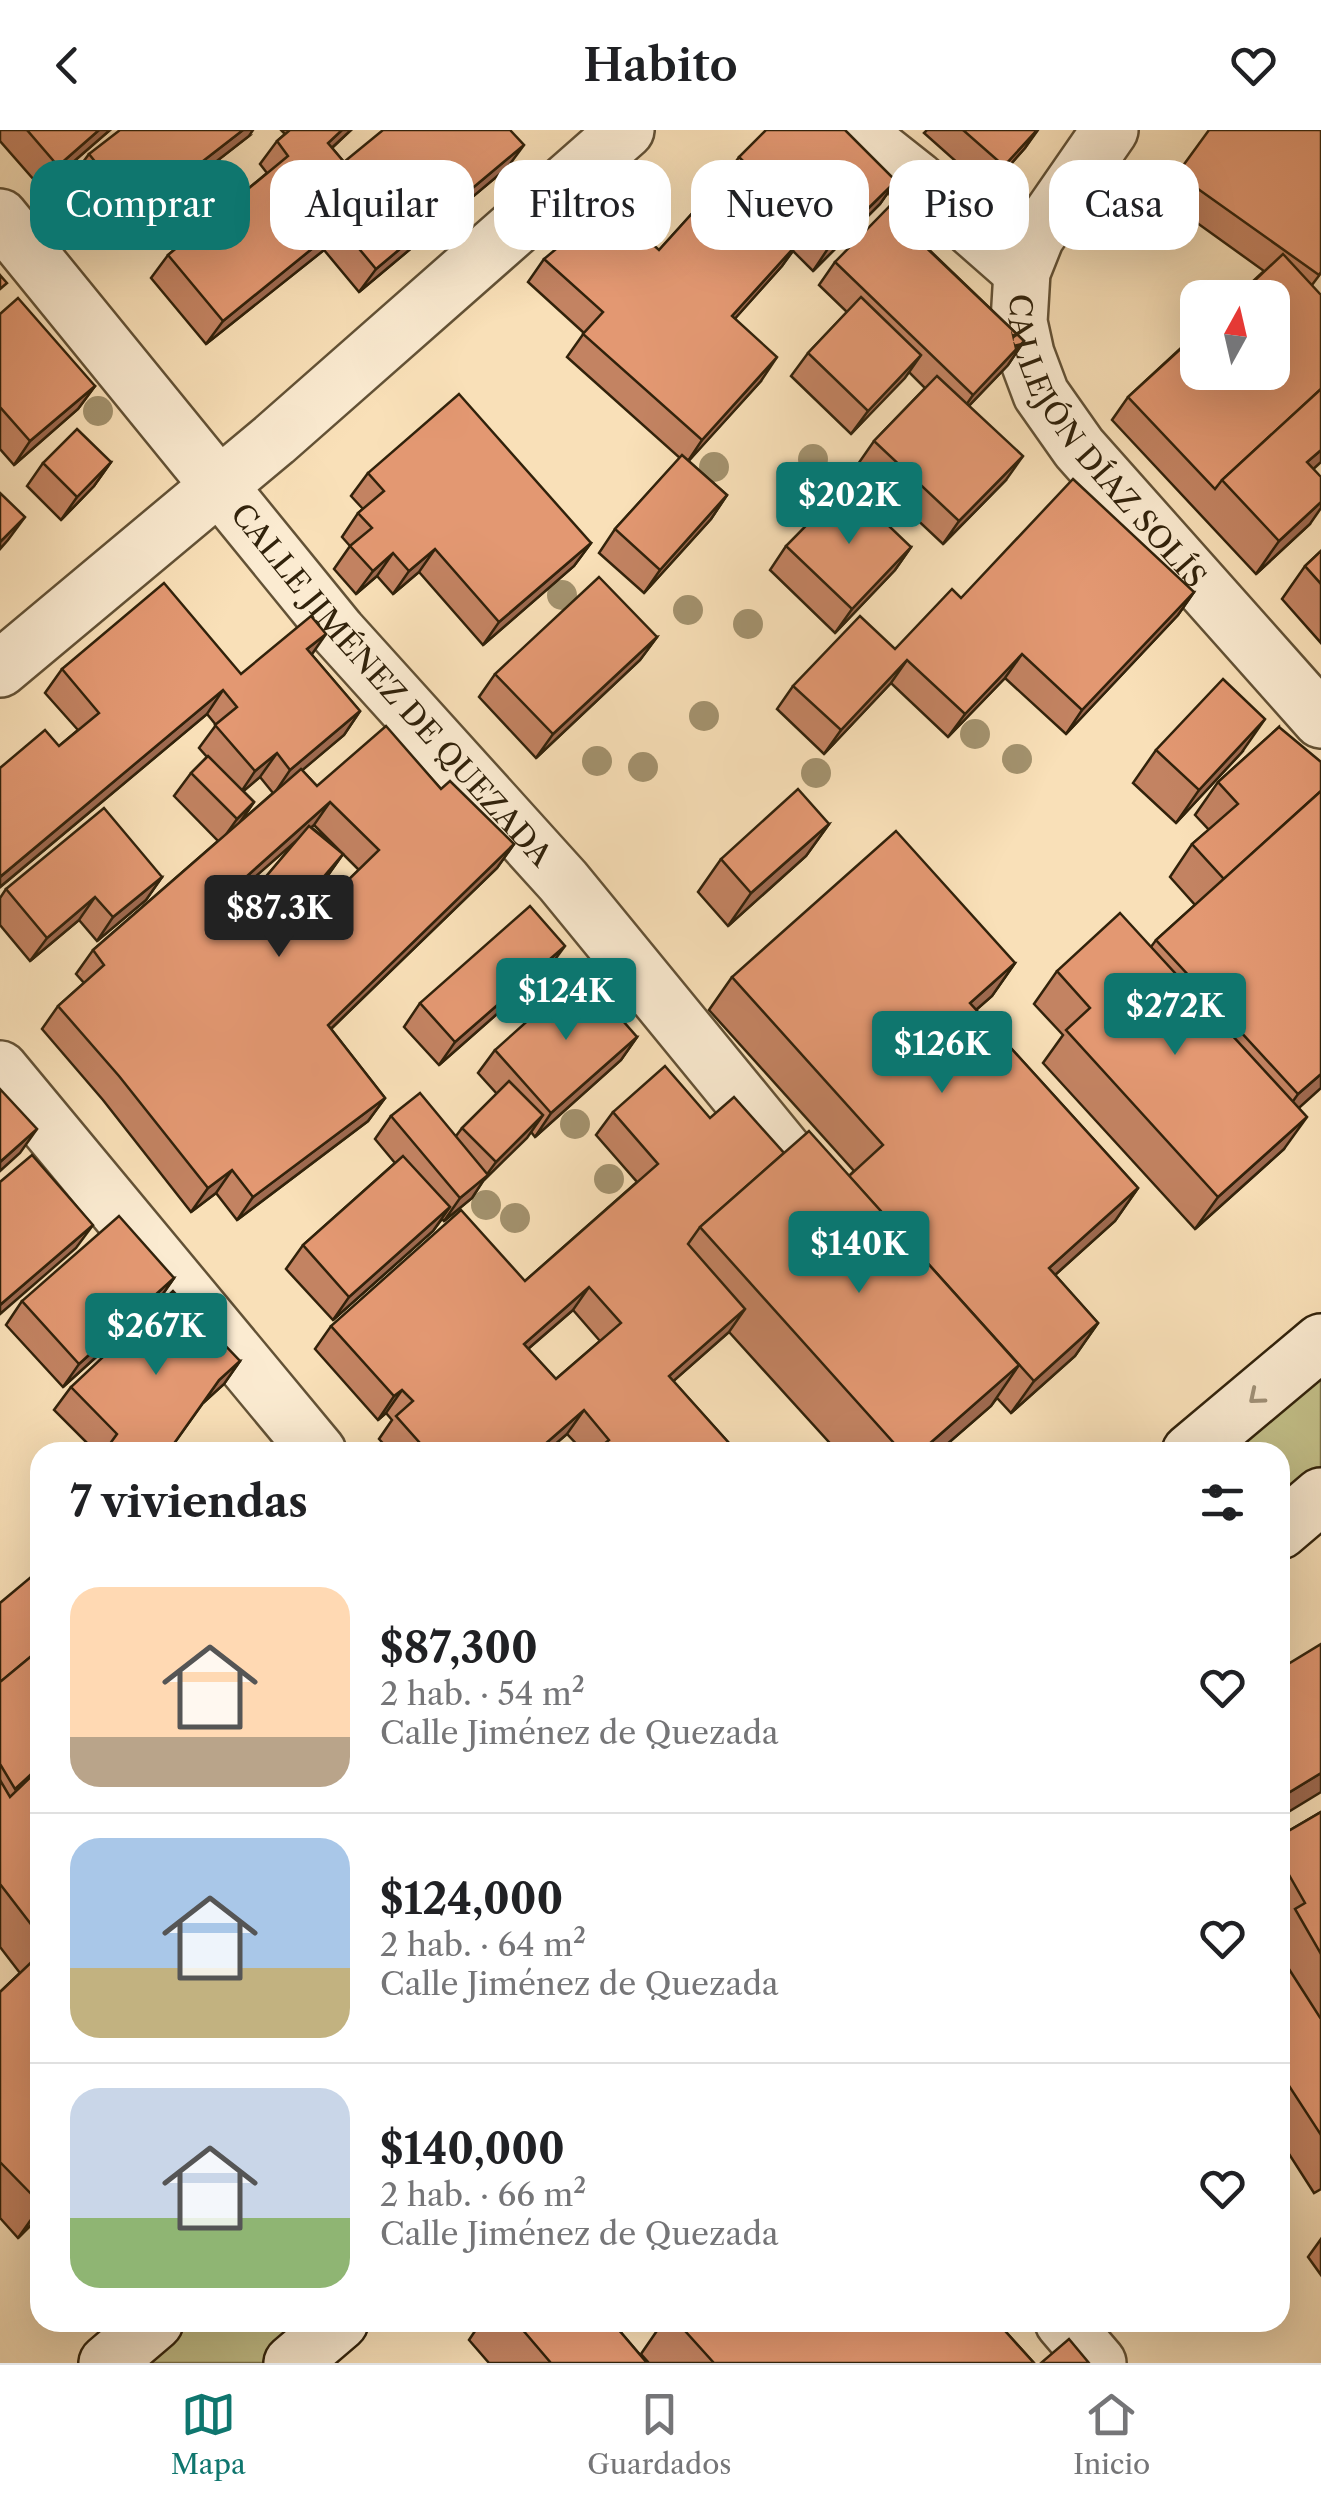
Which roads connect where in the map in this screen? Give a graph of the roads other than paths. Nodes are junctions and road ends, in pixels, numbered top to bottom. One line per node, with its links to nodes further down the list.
1 (626, 130): 6 (street)
2 (854, 130): 5 (street, CALLEJÓN DÍAZ SOLÍS)
3 (1110, 130): 5 (street)
4 (0, 217): 6 (street, CALLE JIMÉNEZ DE QUEZADA)
5 (1022, 272): 8 (street, CALLEJÓN DÍAZ SOLÍS)
6 (219, 484): 7 (street); 10 (street, CALLE JIMÉNEZ DE QUEZADA)
7 (0, 669)
8 (1321, 720)
9 (0, 1070): 12 (street)
10 (785, 1152)
11 (1321, 1342): 13 (street, one-way to 13)
12 (310, 1442)
13 (1202, 1442)
14 (1321, 1496): 15 (street)
15 (1290, 1522)
16 (143, 2332): 19 (street)
17 (328, 2332): 20 (street)
18 (1071, 2332): 21 (street)
19 (106, 2363)
20 (292, 2363)
21 (1098, 2363)

